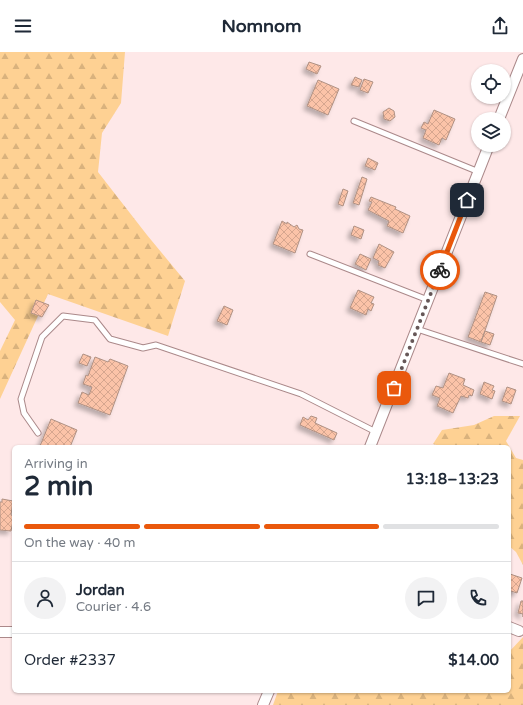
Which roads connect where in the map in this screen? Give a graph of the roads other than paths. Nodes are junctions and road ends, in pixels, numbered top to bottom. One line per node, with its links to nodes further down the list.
1 (523, 59): 2 (street)
2 (502, 112)
3 (354, 121): 5 (lane)
4 (486, 152): 5 (street)
5 (479, 172): 7 (street)
6 (310, 254): 7 (lane)
7 (428, 300): 8 (street)
8 (417, 329): 9 (lane); 10 (street)
9 (523, 364)
10 (376, 432): 11 (lane); 12 (street)
11 (38, 433)
12 (371, 445)
13 (511, 628): 14 (street)
14 (519, 631)
15 (0, 632): 16 (street)
16 (12, 632)
17 (268, 693): 18 (street)
18 (263, 705)

